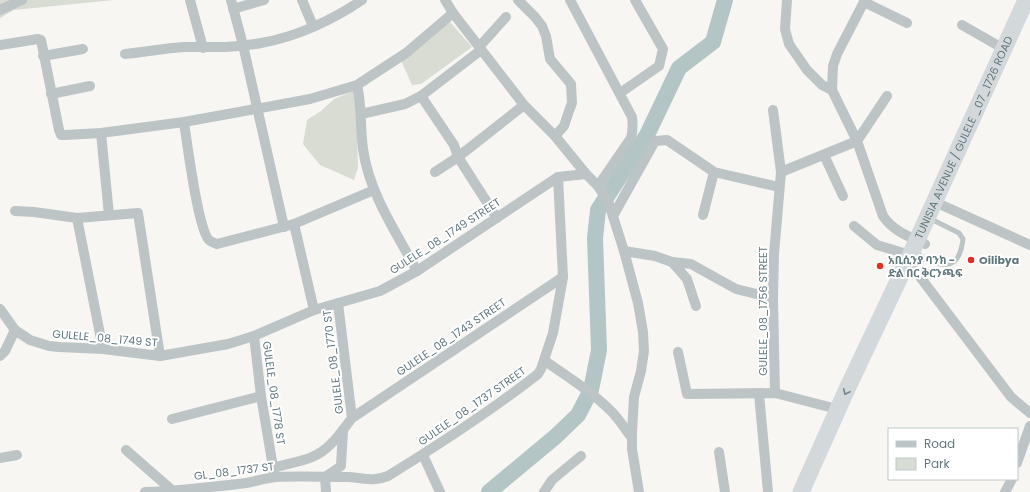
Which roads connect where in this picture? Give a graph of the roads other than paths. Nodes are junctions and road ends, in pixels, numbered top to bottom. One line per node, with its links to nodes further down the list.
1 (22, 0): 14 (street)
2 (190, 0): 23 (street)
3 (264, 0): 13 (street)
4 (302, 0): 20 (street)
5 (445, 0): 16 (street)
6 (518, 0): 42 (street)
7 (570, 0): 32 (street)
8 (634, 0): 32 (street)
9 (787, 0): 31 (street)
10 (1026, 0): 26 (highway, TUNISIA AVENUE / GULELE _07_1726 ROAD)
11 (358, 1): 20 (street)
12 (864, 1): 18 (street); 31 (street)
13 (232, 4): 22 (street)
14 (0, 10)
15 (1030, 11): 56 (highway, TUNISIA AVENUE / GULELE _07_1726 ROAD)
16 (453, 13): 24 (street); 29 (street)
17 (506, 17): 24 (street)
18 (907, 23)
19 (962, 25): 26 (street)
20 (313, 26): 22 (street)
21 (0, 45): 28 (street)
22 (243, 45): 23 (street); 37 (street)
23 (203, 48): 27 (street)
24 (480, 48): 34 (street); 36 (street)
25 (84, 49): 28 (street)
26 (1004, 49): 56 (highway, TUNISIA AVENUE / GULELE _07_1726 ROAD)
27 (125, 54)
28 (43, 56): 33 (street)
29 (356, 85): 37 (street); 39 (street)
30 (90, 86): 33 (street)
31 (832, 90): 43 (street)
32 (620, 93): 51 (street)
33 (51, 94): 41 (street)
34 (422, 96): 39 (street); 45 (street)
35 (887, 96): 43 (street)
36 (524, 105): 42 (street); 45 (street)
37 (257, 110): 40 (street); 62 (street)
38 (773, 110): 48 (street, GULELE_08_1756 STREET)
39 (361, 114): 53 (street)
40 (184, 122): 41 (street); 62 (street)
41 (101, 133): 57 (street)
42 (555, 136): 49 (street)
43 (857, 141): 44 (street); 66 (street)
44 (824, 155): 48 (street); 54 (street)
45 (458, 157): 46 (street); 61 (street)
46 (435, 172)
47 (714, 172): 52 (street); 58 (street); 59 (street)
48 (781, 172): 52 (street, GULELE_08_1756 STREET)
49 (586, 174): 50 (street); 51 (street)
50 (558, 177): 61 (street, GULELE_08_1749 STREET); 69 (street, GULELE_08_1737 STREET)
51 (598, 186): 59 (street)
52 (779, 187): 70 (street, GULELE_08_1756 STREET)
53 (374, 190): 62 (street); 68 (street)
54 (842, 196)
55 (16, 211): 60 (street)
56 (935, 212): 64 (street); 66 (highway, TUNISIA AVENUE / GULELE _07_1726 ROAD); 66 (lane)
57 (109, 215): 60 (street); 80 (street)
58 (703, 215)
59 (613, 216): 65 (street)
60 (77, 218): 77 (street)
61 (497, 218): 68 (street, GULELE_08_1749 STREET)
62 (289, 226): 74 (street)
63 (854, 226): 66 (street)
64 (1030, 245)
65 (624, 251): 67 (street); 91 (street)
66 (916, 255): 85 (highway, TUNISIA AVENUE / GULELE _07_1726 ROAD, one-way to 85); 86 (street); 112 (highway, TUNISIA AVENUE / GULELE _07_1726 ROAD)
67 (672, 262): 70 (street); 72 (street)
68 (417, 271): 71 (street, GULELE_08_1749 STREET)
69 (563, 277): 81 (street, GULELE_08_1737 STREET); 87 (street, GULELE_08_1743 STREET)
70 (773, 298): 82 (street, GULELE_08_1756 STREET)
71 (338, 303): 74 (street, GULELE_08_1749 ST); 87 (street, GULELE_08_1770 ST)
72 (696, 306)
73 (0, 309): 75 (street)
74 (314, 310): 76 (street, GULELE_08_1749 ST)
75 (15, 330): 77 (street, GULELE_08_1749 ST); 79 (street)
76 (254, 336): 80 (street, GULELE_08_1749 ST); 84 (street, GULELE_08_1778 ST)
77 (103, 349): 80 (street, GULELE_08_1749 ST)
78 (678, 352): 83 (street)
79 (0, 356)
80 (160, 356)
81 (545, 361): 91 (street); 95 (street, GULELE_08_1737 STREET)
82 (775, 393): 83 (street); 85 (street)
83 (759, 394): 110 (street)
84 (261, 396): 88 (street); 99 (street, GULELE_08_1778 ST)
85 (838, 409): 111 (highway, TUNISIA AVENUE / GULELE _07_1726 ROAD)
86 (1030, 413)
87 (352, 418): 90 (street, GULELE_08_1743 STREET)
88 (172, 419)
89 (1030, 426): 98 (street)
90 (342, 430): 99 (street, GULELE_08_1743 STREET); 100 (street)
91 (632, 438): 108 (street)
92 (126, 450): 103 (street)
93 (719, 452): 109 (street)
94 (17, 455): 97 (street)
95 (423, 455): 100 (street, GULELE_08_1737 STREET); 106 (street)
96 (581, 456): 107 (street)
97 (0, 458)
98 (1018, 461)
99 (274, 472): 100 (street, GL_08_1737 ST); 102 (street, GL_08_1737 ST)
100 (325, 477): 105 (street)
101 (1009, 480): 113 (street)
102 (248, 487): 103 (street, GL_08_1737 ST)
103 (173, 491): 104 (street, GL_08_1737 ST)
104 (145, 492)
105 (326, 492)
106 (440, 492)
107 (544, 492)
108 (640, 492)
109 (725, 492)
110 (768, 492)
111 (801, 492)
112 (813, 492)
113 (1005, 492)

